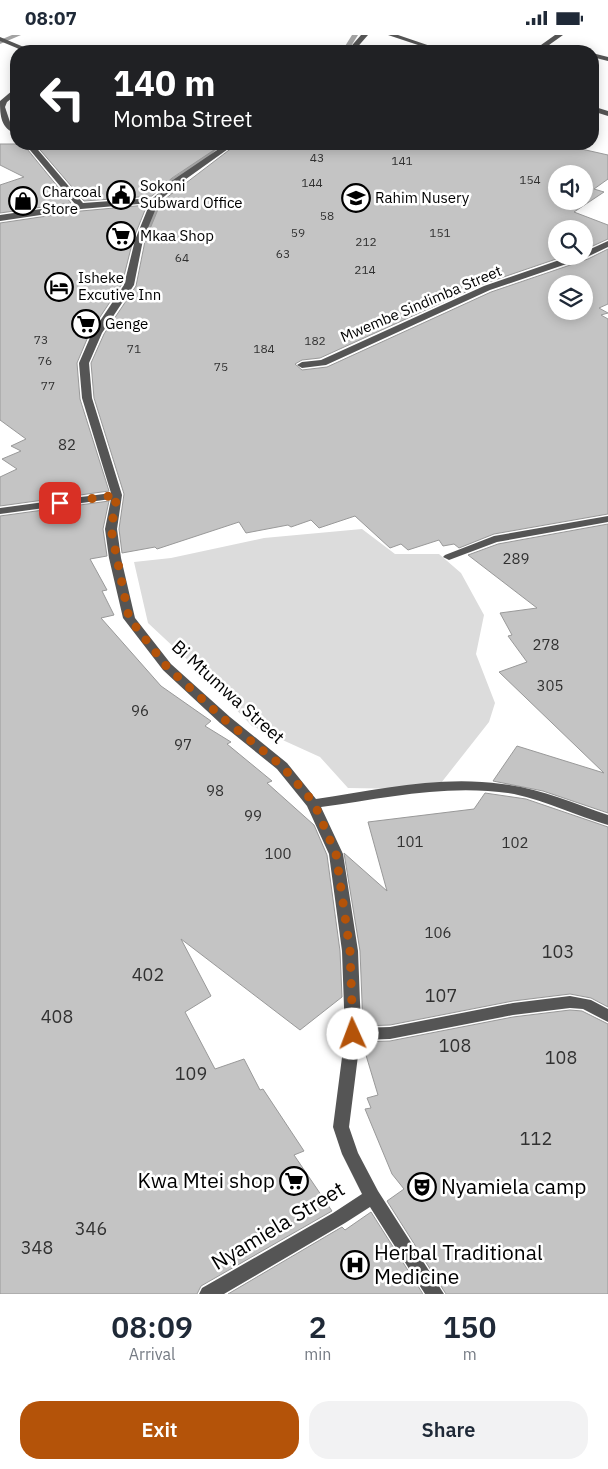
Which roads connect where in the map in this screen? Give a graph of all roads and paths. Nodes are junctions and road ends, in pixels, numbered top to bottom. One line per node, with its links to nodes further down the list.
1 (365, 35): 6 (street)
2 (391, 35): 7 (street)
3 (560, 35): 8 (street)
4 (0, 39): 5 (street)
5 (14, 45)
6 (356, 45)
7 (423, 45)
8 (542, 45)
9 (10, 96): 10 (street)
10 (10, 127)
11 (34, 150): 14 (street)
12 (222, 150): 13 (street, Bi Mtumwa Street)
13 (155, 199): 14 (street); 20 (street, Bi Mtumwa Street)
14 (81, 206): 15 (street)
15 (0, 218)
16 (608, 244): 17 (street)
17 (593, 251)
18 (557, 265): 19 (street, Mwembe Sindimba Street)
19 (302, 365)
20 (117, 495): 21 (street); 24 (street, Bi Mtumwa Street)
21 (0, 511)
22 (608, 519): 23 (street)
23 (449, 557)
24 (314, 803): 25 (street); 27 (street, Bi Mtumwa Street)
25 (608, 820)
26 (608, 1016): 27 (street)
27 (353, 1034): 28 (street, Bi Mtumwa Street)
28 (372, 1196): 29 (street, Nyamiela Street); 30 (street, Bi Mtumwa Street)
29 (208, 1294)
30 (435, 1294)

